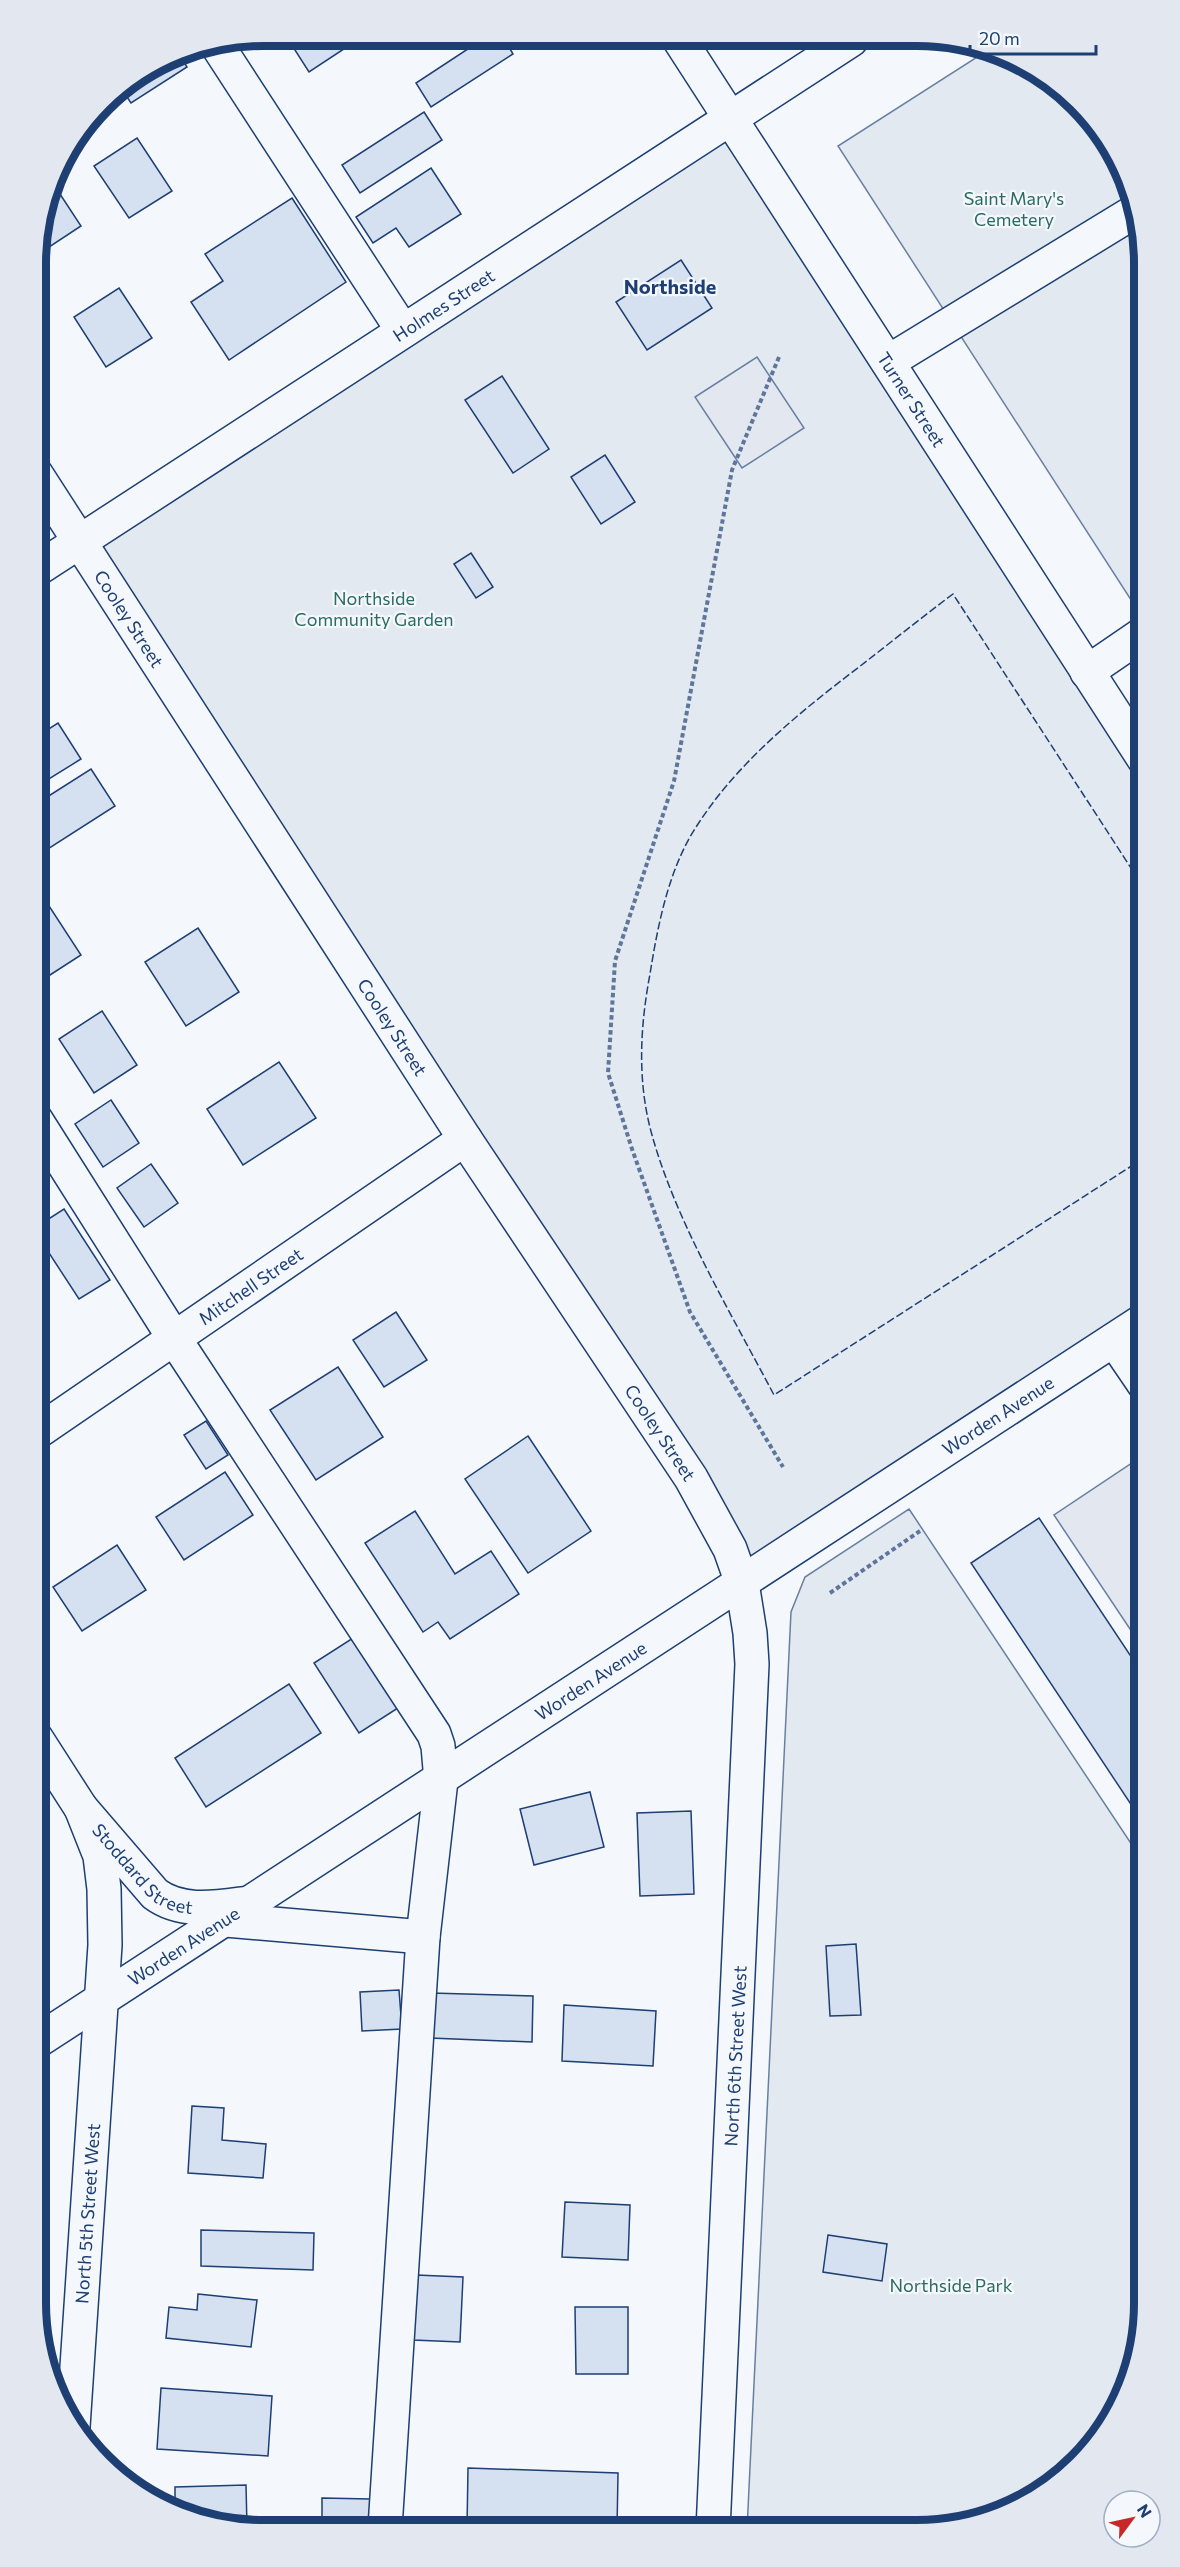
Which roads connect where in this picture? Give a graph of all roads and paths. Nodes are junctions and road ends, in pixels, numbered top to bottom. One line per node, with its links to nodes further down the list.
1 (684, 46): 4 (street, Turner Street)
2 (842, 46): 4 (street, Holmes Street)
3 (221, 51): 6 (street)
4 (730, 118): 6 (street, Holmes Street); 8 (street, Turner Street)
5 (1128, 216): 8 (street)
6 (403, 331): 10 (street, Holmes Street)
7 (778, 357): 22 (path)
8 (888, 362): 13 (street, Turner Street)
9 (46, 489): 10 (street, Cooley Street)
10 (80, 542): 11 (street, Holmes Street); 16 (street, Cooley Street)
11 (46, 564)
12 (1134, 640): 13 (street)
13 (1087, 672): 14 (street, Turner Street)
14 (1134, 744)
15 (46, 1136): 18 (street)
16 (465, 1139): 18 (street, Mitchell Street); 24 (street, Cooley Street)
17 (1134, 1327): 19 (street, Worden Avenue)
18 (174, 1338): 21 (street, Mitchell Street); 27 (street)
19 (1114, 1340): 20 (street); 24 (street, Worden Avenue)
20 (1134, 1369)
21 (46, 1426)
22 (783, 1467)
23 (920, 1531): 25 (path)
24 (742, 1583): 27 (street, Worden Avenue); 36 (street, North 6th Street West)
25 (830, 1593)
26 (46, 1754): 28 (street, Stoddard Street)
27 (441, 1780): 29 (street, Worden Avenue); 31 (street)
28 (81, 1808): 29 (street, Stoddard Street); 32 (street, Stoddard Street)
29 (254, 1902): 30 (street, Worden Avenue)
30 (226, 1920): 31 (street); 32 (street, Worden Avenue)
31 (423, 1936): 35 (street)
32 (102, 2000): 33 (street, Worden Avenue); 34 (street, North 5th Street West)
33 (46, 2036)
34 (74, 2409)
35 (386, 2520)
36 (713, 2520)

